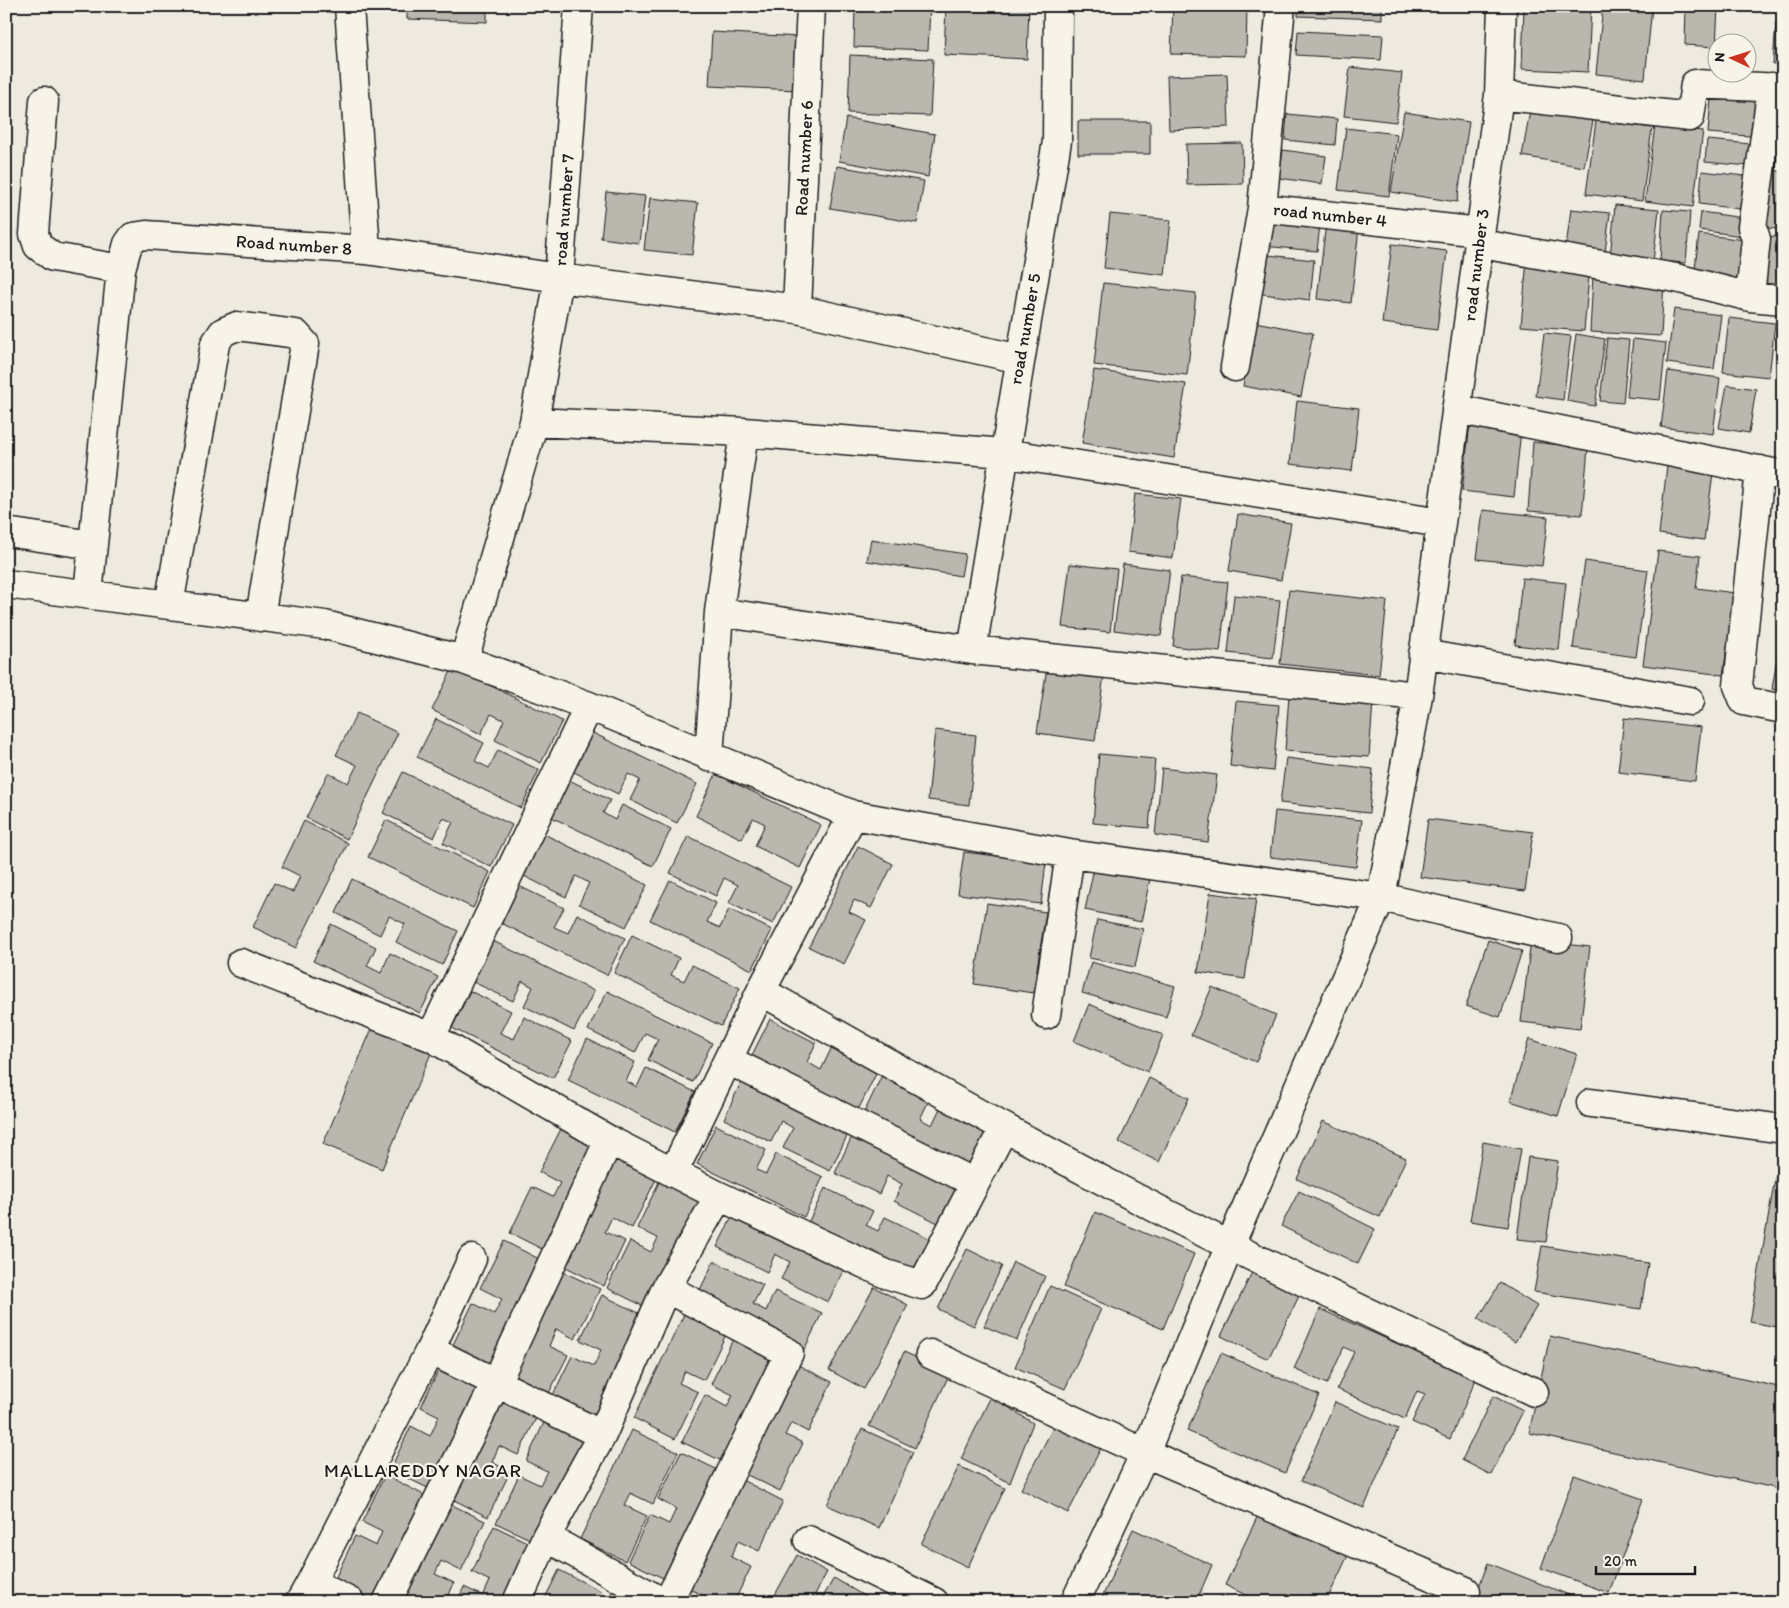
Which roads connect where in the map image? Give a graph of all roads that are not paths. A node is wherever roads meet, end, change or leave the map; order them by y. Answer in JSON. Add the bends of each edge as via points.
{"nodes":[{"id":1,"x":349,"y":6,"type":"edge"},
{"id":2,"x":579,"y":6,"type":"edge"},
{"id":3,"x":811,"y":6,"type":"edge"},
{"id":4,"x":1058,"y":6,"type":"edge"},
{"id":5,"x":1281,"y":6,"type":"edge"},
{"id":6,"x":1502,"y":6,"type":"edge"},
{"id":7,"x":1777,"y":88,"type":"edge"},
{"id":8,"x":1499,"y":95,"type":"junction"},
{"id":9,"x":44,"y":101,"type":"dead end"},
{"id":10,"x":1262,"y":208,"type":"junction"},
{"id":11,"x":1480,"y":238,"type":"junction"},
{"id":12,"x":366,"y":250,"type":"junction"},
{"id":13,"x":121,"y":269,"type":"junction"},
{"id":14,"x":559,"y":278,"type":"junction"},
{"id":15,"x":1750,"y":297,"type":"junction"},
{"id":16,"x":1783,"y":300,"type":"edge"},
{"id":17,"x":797,"y":309,"type":"junction"},
{"id":18,"x":1020,"y":359,"type":"junction"},
{"id":19,"x":1235,"y":367,"type":"dead end"},
{"id":20,"x":1456,"y":409,"type":"junction"},
{"id":21,"x":534,"y":422,"type":"junction"},
{"id":22,"x":744,"y":432,"type":"junction"},
{"id":23,"x":1004,"y":454,"type":"junction"},
{"id":24,"x":1771,"y":472,"type":"edge"},
{"id":25,"x":1442,"y":523,"type":"junction"},
{"id":26,"x":6,"y":532,"type":"edge"},
{"id":27,"x":93,"y":545,"type":"junction"},
{"id":28,"x":6,"y":584,"type":"edge"},
{"id":29,"x":88,"y":594,"type":"junction"},
{"id":30,"x":169,"y":605,"type":"junction"},
{"id":31,"x":719,"y":612,"type":"junction"},
{"id":32,"x":260,"y":617,"type":"junction"},
{"id":33,"x":972,"y":650,"type":"junction"},
{"id":34,"x":1423,"y":654,"type":"junction"},
{"id":35,"x":464,"y":660,"type":"junction"},
{"id":36,"x":1418,"y":696,"type":"junction"},
{"id":37,"x":1690,"y":701,"type":"dead end"},
{"id":38,"x":589,"y":706,"type":"junction"},
{"id":39,"x":1783,"y":709,"type":"edge"},
{"id":40,"x":709,"y":757,"type":"junction"},
{"id":41,"x":853,"y":815,"type":"junction"},
{"id":42,"x":1070,"y":854,"type":"junction"},
{"id":43,"x":1381,"y":897,"type":"junction"},
{"id":44,"x":1558,"y":938,"type":"dead end"},
{"id":45,"x":241,"y":963,"type":"dead end"},
{"id":46,"x":761,"y":992,"type":"junction"},
{"id":47,"x":1046,"y":1015,"type":"dead end"},
{"id":48,"x":431,"y":1037,"type":"junction"},
{"id":49,"x":728,"y":1060,"type":"junction"},
{"id":50,"x":1591,"y":1102,"type":"dead end"},
{"id":51,"x":1004,"y":1128,"type":"junction"},
{"id":52,"x":1783,"y":1128,"type":"edge"},
{"id":53,"x":609,"y":1140,"type":"junction"},
{"id":54,"x":673,"y":1173,"type":"junction"},
{"id":55,"x":975,"y":1183,"type":"junction"},
{"id":56,"x":719,"y":1196,"type":"junction"},
{"id":57,"x":1230,"y":1245,"type":"junction"},
{"id":58,"x":472,"y":1259,"type":"dead end"},
{"id":59,"x":666,"y":1288,"type":"junction"},
{"id":60,"x":430,"y":1350,"type":"junction"},
{"id":61,"x":930,"y":1354,"type":"dead end"},
{"id":62,"x":497,"y":1382,"type":"junction"},
{"id":63,"x":1534,"y":1392,"type":"dead end"},
{"id":64,"x":602,"y":1435,"type":"junction"},
{"id":65,"x":1145,"y":1453,"type":"junction"},
{"id":66,"x":546,"y":1537,"type":"junction"},
{"id":67,"x":808,"y":1540,"type":"dead end"},
{"id":68,"x":305,"y":1592,"type":"edge"},
{"id":69,"x":350,"y":1602,"type":"edge"},
{"id":70,"x":387,"y":1602,"type":"edge"},
{"id":71,"x":517,"y":1602,"type":"edge"},
{"id":72,"x":662,"y":1602,"type":"edge"},
{"id":73,"x":668,"y":1602,"type":"edge"},
{"id":74,"x":934,"y":1602,"type":"edge"},
{"id":75,"x":1075,"y":1602,"type":"edge"},
{"id":76,"x":1461,"y":1602,"type":"edge"}],
"edges":[{"from":1,"to":12,"type":"street","name":"Road number 8"},
{"from":2,"to":14,"type":"street","name":"road number 7"},
{"from":3,"to":17,"type":"street","name":"Road number 6"},
{"from":4,"to":18,"type":"street","name":"road number 5","via":[[1057,141]]},
{"from":5,"to":10,"type":"street","name":"road number 4"},
{"from":6,"to":8,"type":"street","name":"road number 3"},
{"from":7,"to":8,"type":"street","via":[[1695,84],[1690,117]]},
{"from":7,"to":15,"type":"street","via":[[1752,226],[1756,239]]},
{"from":8,"to":11,"type":"street","name":"road number 3"},
{"from":9,"to":13,"type":"street","via":[[34,234],[38,246],[53,257]]},
{"from":10,"to":11,"type":"street","name":"road number 4"},
{"from":10,"to":19,"type":"street"},
{"from":11,"to":15,"type":"street","name":"road number 4","via":[[1676,278]]},
{"from":11,"to":20,"type":"street","name":"road number 3"},
{"from":12,"to":13,"type":"street","name":"Road number 8","via":[[146,235],[133,237]]},
{"from":12,"to":14,"type":"street","name":"road number 7"},
{"from":13,"to":27,"type":"street"},
{"from":14,"to":17,"type":"street"},
{"from":14,"to":21,"type":"street"},
{"from":15,"to":16,"type":"street","name":"road number 4"},
{"from":17,"to":18,"type":"street"},
{"from":18,"to":23,"type":"street","name":"road number 5"},
{"from":20,"to":24,"type":"street"},
{"from":20,"to":25,"type":"street","name":"road number 3"},
{"from":21,"to":22,"type":"street"},
{"from":21,"to":35,"type":"street"},
{"from":22,"to":23,"type":"street"},
{"from":22,"to":31,"type":"street"},
{"from":23,"to":25,"type":"street"},
{"from":23,"to":33,"type":"street","name":"road number 5"},
{"from":24,"to":39,"type":"street","via":[[1738,686],[1744,701]]},
{"from":25,"to":34,"type":"street","name":"road number 3"},
{"from":26,"to":27,"type":"street"},
{"from":27,"to":29,"type":"street"},
{"from":28,"to":29,"type":"street"},
{"from":29,"to":30,"type":"street"},
{"from":30,"to":32,"type":"street"},
{"from":30,"to":32,"type":"street","via":[[215,344],[222,332],[237,326],[296,334],[305,344]]},
{"from":31,"to":33,"type":"street"},
{"from":31,"to":40,"type":"street"},
{"from":32,"to":35,"type":"street","via":[[325,626]]},
{"from":33,"to":36,"type":"street"},
{"from":34,"to":36,"type":"street","name":"road number 3"},
{"from":34,"to":37,"type":"street"},
{"from":35,"to":38,"type":"street"},
{"from":36,"to":43,"type":"street","name":"road number 3"},
{"from":38,"to":40,"type":"street"},
{"from":38,"to":48,"type":"street"},
{"from":40,"to":41,"type":"street"},
{"from":41,"to":42,"type":"street"},
{"from":41,"to":46,"type":"street"},
{"from":42,"to":43,"type":"street"},
{"from":42,"to":47,"type":"street"},
{"from":43,"to":44,"type":"street"},
{"from":43,"to":57,"type":"street","name":"road number 3"},
{"from":45,"to":48,"type":"street"},
{"from":46,"to":49,"type":"street"},
{"from":46,"to":51,"type":"street"},
{"from":48,"to":53,"type":"street"},
{"from":49,"to":54,"type":"street"},
{"from":49,"to":55,"type":"street"},
{"from":50,"to":52,"type":"street"},
{"from":51,"to":55,"type":"street"},
{"from":51,"to":57,"type":"street"},
{"from":53,"to":54,"type":"street"},
{"from":53,"to":62,"type":"street"},
{"from":54,"to":56,"type":"street"},
{"from":55,"to":56,"type":"street","via":[[922,1285],[886,1274]]},
{"from":56,"to":59,"type":"street"},
{"from":57,"to":63,"type":"street"},
{"from":57,"to":65,"type":"street","name":"road number 3"},
{"from":58,"to":60,"type":"street"},
{"from":59,"to":64,"type":"street"},
{"from":59,"to":73,"type":"street","via":[[789,1353]]},
{"from":60,"to":62,"type":"street"},
{"from":60,"to":68,"type":"street"},
{"from":61,"to":65,"type":"street"},
{"from":62,"to":64,"type":"street"},
{"from":62,"to":70,"type":"street"},
{"from":64,"to":66,"type":"street"},
{"from":65,"to":75,"type":"street","name":"road number 3"},
{"from":65,"to":76,"type":"street","via":[[1466,1590]]},
{"from":66,"to":71,"type":"street"},
{"from":66,"to":72,"type":"street"},
{"from":67,"to":74,"type":"street"},
{"from":68,"to":69,"type":"street"}]}
